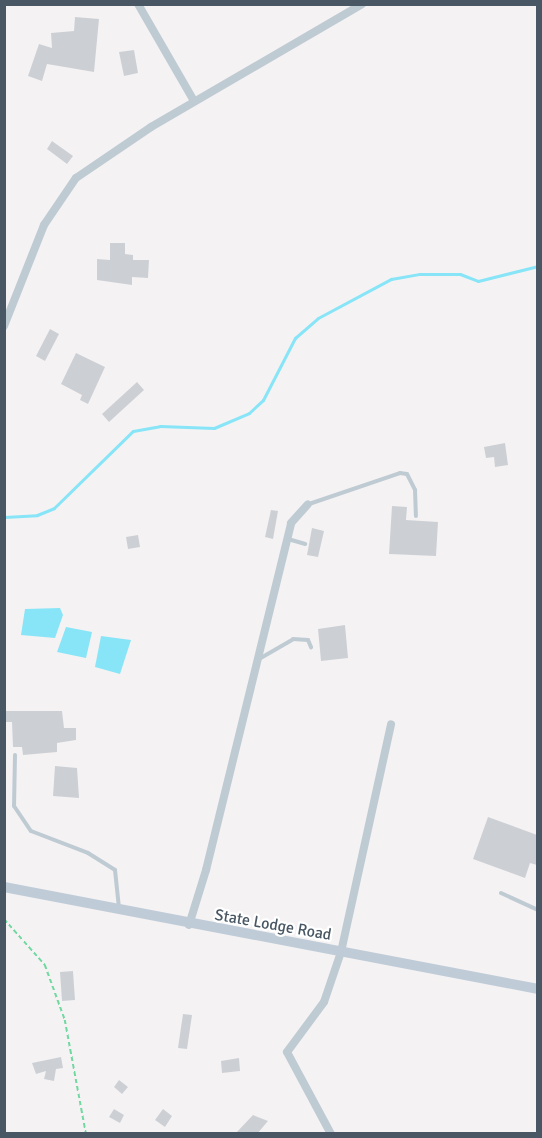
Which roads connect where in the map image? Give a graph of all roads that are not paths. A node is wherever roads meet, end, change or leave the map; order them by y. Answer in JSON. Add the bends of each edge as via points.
{"nodes":[{"id":1,"x":138,"y":4,"type":"edge"},
{"id":2,"x":362,"y":4,"type":"edge"},
{"id":3,"x":194,"y":101,"type":"junction"},
{"id":4,"x":4,"y":326,"type":"edge"},
{"id":5,"x":308,"y":504,"type":"joint"},
{"id":6,"x":416,"y":516,"type":"dead end"},
{"id":7,"x":287,"y":539,"type":"junction"},
{"id":8,"x":305,"y":544,"type":"dead end"},
{"id":9,"x":311,"y":647,"type":"dead end"},
{"id":10,"x":258,"y":659,"type":"junction"},
{"id":11,"x":391,"y":724,"type":"dead end"},
{"id":12,"x":15,"y":755,"type":"dead end"},
{"id":13,"x":4,"y":887,"type":"edge"},
{"id":14,"x":501,"y":893,"type":"dead end"},
{"id":15,"x":537,"y":909,"type":"edge"},
{"id":16,"x":118,"y":912,"type":"junction"},
{"id":17,"x":189,"y":925,"type":"junction"},
{"id":18,"x":340,"y":952,"type":"junction"},
{"id":19,"x":537,"y":989,"type":"edge"},
{"id":20,"x":331,"y":1134,"type":"edge"}],
"edges":[{"from":1,"to":3,"type":"street"},
{"from":2,"to":3,"type":"street"},
{"from":3,"to":4,"type":"street","via":[[76,178],[44,225]]},
{"from":5,"to":6,"type":"lane","via":[[400,473],[407,474],[416,490]]},
{"from":5,"to":7,"type":"street","via":[[295,516]]},
{"from":7,"to":8,"type":"lane"},
{"from":7,"to":10,"type":"street"},
{"from":9,"to":10,"type":"lane","via":[[308,640],[293,639]]},
{"from":10,"to":17,"type":"street"},
{"from":11,"to":18,"type":"street"},
{"from":12,"to":16,"type":"lane","via":[[14,806],[31,831],[88,853],[115,870],[120,888]]},
{"from":13,"to":16,"type":"street","name":"State Lodge Road"},
{"from":14,"to":15,"type":"lane"},
{"from":16,"to":17,"type":"street","name":"State Lodge Road"},
{"from":17,"to":18,"type":"street","name":"State Lodge Road"},
{"from":18,"to":19,"type":"street","name":"State Lodge Road"},
{"from":18,"to":20,"type":"street","via":[[324,1002],[286,1052]]}]}
